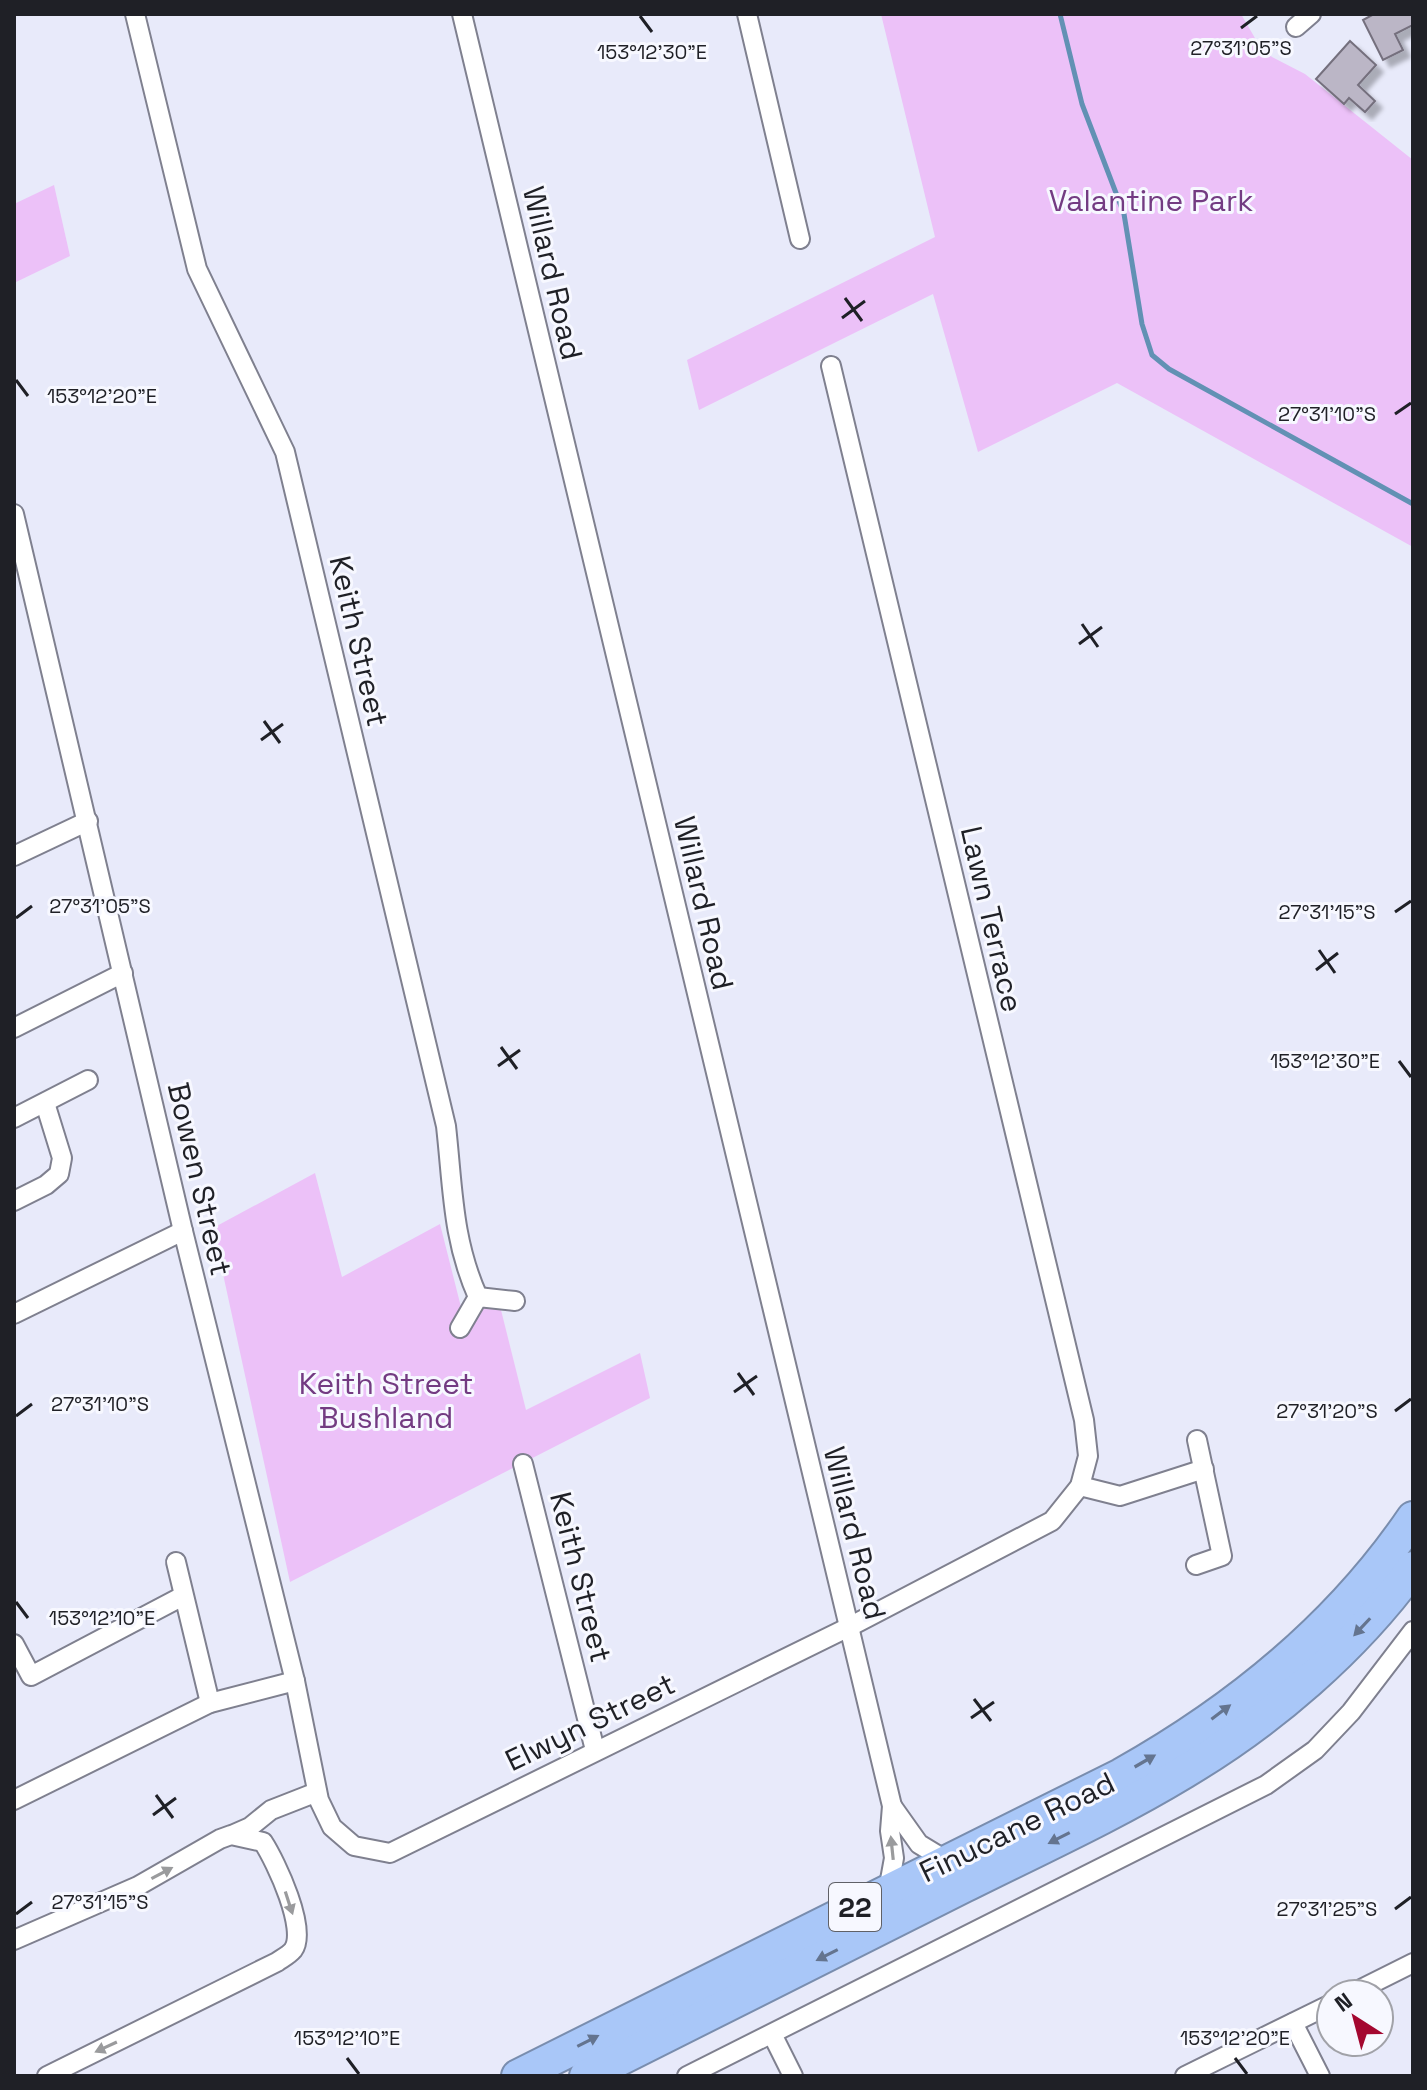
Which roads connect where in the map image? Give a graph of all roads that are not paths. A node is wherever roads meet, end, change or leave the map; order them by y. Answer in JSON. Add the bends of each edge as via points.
{"nodes":[{"id":1,"x":135,"y":14,"type":"edge"},
{"id":2,"x":462,"y":14,"type":"edge"},
{"id":3,"x":747,"y":14,"type":"edge"},
{"id":4,"x":1311,"y":14,"type":"edge"},
{"id":5,"x":1296,"y":27,"type":"dead end"},
{"id":6,"x":800,"y":239,"type":"dead end"},
{"id":7,"x":831,"y":366,"type":"dead end"},
{"id":8,"x":14,"y":514,"type":"edge"},
{"id":9,"x":88,"y":821,"type":"junction"},
{"id":10,"x":14,"y":856,"type":"edge"},
{"id":11,"x":123,"y":973,"type":"junction"},
{"id":12,"x":14,"y":1028,"type":"edge"},
{"id":13,"x":88,"y":1080,"type":"dead end"},
{"id":14,"x":45,"y":1103,"type":"junction"},
{"id":15,"x":14,"y":1118,"type":"edge"},
{"id":16,"x":14,"y":1201,"type":"edge"},
{"id":17,"x":183,"y":1231,"type":"junction"},
{"id":18,"x":478,"y":1297,"type":"junction"},
{"id":19,"x":515,"y":1301,"type":"dead end"},
{"id":20,"x":14,"y":1314,"type":"edge"},
{"id":21,"x":460,"y":1328,"type":"dead end"},
{"id":22,"x":1197,"y":1440,"type":"dead end"},
{"id":23,"x":523,"y":1464,"type":"dead end"},
{"id":24,"x":1204,"y":1469,"type":"junction"},
{"id":25,"x":1080,"y":1486,"type":"junction"},
{"id":26,"x":1413,"y":1518,"type":"edge"},
{"id":27,"x":176,"y":1562,"type":"dead end"},
{"id":28,"x":1196,"y":1565,"type":"dead end"},
{"id":29,"x":1413,"y":1568,"type":"edge"},
{"id":30,"x":183,"y":1596,"type":"junction"},
{"id":31,"x":849,"y":1627,"type":"junction"},
{"id":32,"x":1413,"y":1631,"type":"edge"},
{"id":33,"x":14,"y":1644,"type":"edge"},
{"id":34,"x":295,"y":1681,"type":"junction"},
{"id":35,"x":1267,"y":1696,"type":"junction"},
{"id":36,"x":210,"y":1703,"type":"junction"},
{"id":37,"x":595,"y":1750,"type":"junction"},
{"id":38,"x":318,"y":1796,"type":"junction"},
{"id":39,"x":14,"y":1800,"type":"edge"},
{"id":40,"x":892,"y":1806,"type":"junction"},
{"id":41,"x":231,"y":1835,"type":"junction"},
{"id":42,"x":263,"y":1842,"type":"junction"},
{"id":43,"x":354,"y":1846,"type":"joint"},
{"id":44,"x":947,"y":1861,"type":"junction"},
{"id":45,"x":888,"y":1891,"type":"junction"},
{"id":46,"x":14,"y":1940,"type":"edge"},
{"id":47,"x":1413,"y":1963,"type":"edge"},
{"id":48,"x":1383,"y":1978,"type":"edge"},
{"id":49,"x":1315,"y":2012,"type":"edge"},
{"id":50,"x":1293,"y":2023,"type":"junction"},
{"id":51,"x":772,"y":2034,"type":"junction"},
{"id":52,"x":47,"y":2076,"type":"edge"},
{"id":53,"x":518,"y":2076,"type":"edge"},
{"id":54,"x":586,"y":2076,"type":"edge"},
{"id":55,"x":687,"y":2076,"type":"edge"},
{"id":56,"x":793,"y":2076,"type":"edge"},
{"id":57,"x":1185,"y":2076,"type":"edge"},
{"id":58,"x":1320,"y":2076,"type":"edge"}],
"edges":[{"from":1,"to":18,"type":"street","name":"Keith Street","via":[[197,269],[285,452],[446,1126],[456,1236]]},
{"from":2,"to":31,"type":"street","name":"Willard Road"},
{"from":3,"to":6,"type":"street"},
{"from":4,"to":5,"type":"street"},
{"from":7,"to":25,"type":"street","name":"Lawn Terrace","via":[[1084,1420],[1088,1456]]},
{"from":8,"to":9,"type":"street","name":"Bowen Street"},
{"from":9,"to":10,"type":"street"},
{"from":9,"to":11,"type":"street","name":"Bowen Street"},
{"from":11,"to":12,"type":"street"},
{"from":11,"to":17,"type":"street","name":"Bowen Street"},
{"from":13,"to":14,"type":"street"},
{"from":14,"to":15,"type":"street"},
{"from":14,"to":16,"type":"street","via":[[62,1158],[59,1174]]},
{"from":17,"to":20,"type":"street"},
{"from":17,"to":34,"type":"street","name":"Bowen Street"},
{"from":18,"to":19,"type":"street"},
{"from":18,"to":21,"type":"street"},
{"from":22,"to":24,"type":"street"},
{"from":23,"to":37,"type":"street","name":"Keith Street"},
{"from":24,"to":25,"type":"street","via":[[1120,1496]]},
{"from":24,"to":28,"type":"street","via":[[1222,1556]]},
{"from":25,"to":31,"type":"street","name":"Elwyn Street","via":[[1052,1521]]},
{"from":26,"to":35,"type":"highway","name":"Finucane Road","number":"22"},
{"from":27,"to":30,"type":"street"},
{"from":29,"to":35,"type":"highway","name":"Finucane Road","number":"22","one_way":true,"via":[[1345,1646]]},
{"from":30,"to":33,"type":"street","via":[[31,1676]]},
{"from":30,"to":36,"type":"street"},
{"from":31,"to":37,"type":"street","name":"Elwyn Street"},
{"from":31,"to":40,"type":"street","name":"Willard Road"},
{"from":32,"to":51,"type":"street","via":[[1315,1750],[1266,1785]]},
{"from":34,"to":36,"type":"street"},
{"from":34,"to":38,"type":"street","name":"Bowen Street"},
{"from":44,"to":35,"type":"highway","name":"Finucane Road","number":"22","one_way":true},
{"from":35,"to":54,"type":"highway","name":"Finucane Road","number":"22","one_way":true,"via":[[1212,1755],[1152,1791]]},
{"from":36,"to":39,"type":"street"},
{"from":37,"to":43,"type":"street","name":"Elwyn Street","via":[[390,1853]]},
{"from":38,"to":41,"type":"street","via":[[271,1810]]},
{"from":38,"to":42,"type":"street","via":[[273,1819]]},
{"from":38,"to":43,"type":"street","name":"Bowen Street","via":[[332,1827]]},
{"from":40,"to":44,"type":"street","name":"Willard Road","via":[[919,1844]]},
{"from":45,"to":40,"type":"street","name":"Willard Road","one_way":true,"via":[[894,1858]]},
{"from":41,"to":42,"type":"street"},
{"from":46,"to":41,"type":"street","one_way":true,"via":[[138,1886]]},
{"from":42,"to":52,"type":"street","one_way":true,"via":[[276,1863],[299,1931],[293,1950]]},
{"from":44,"to":45,"type":"highway","name":"Finucane Road","number":"22"},
{"from":53,"to":45,"type":"highway","name":"Finucane Road","number":"22","one_way":true},
{"from":47,"to":48,"type":"street"},
{"from":49,"to":50,"type":"street"},
{"from":50,"to":57,"type":"street"},
{"from":50,"to":58,"type":"street"},
{"from":51,"to":55,"type":"street"},
{"from":51,"to":56,"type":"street"}]}
